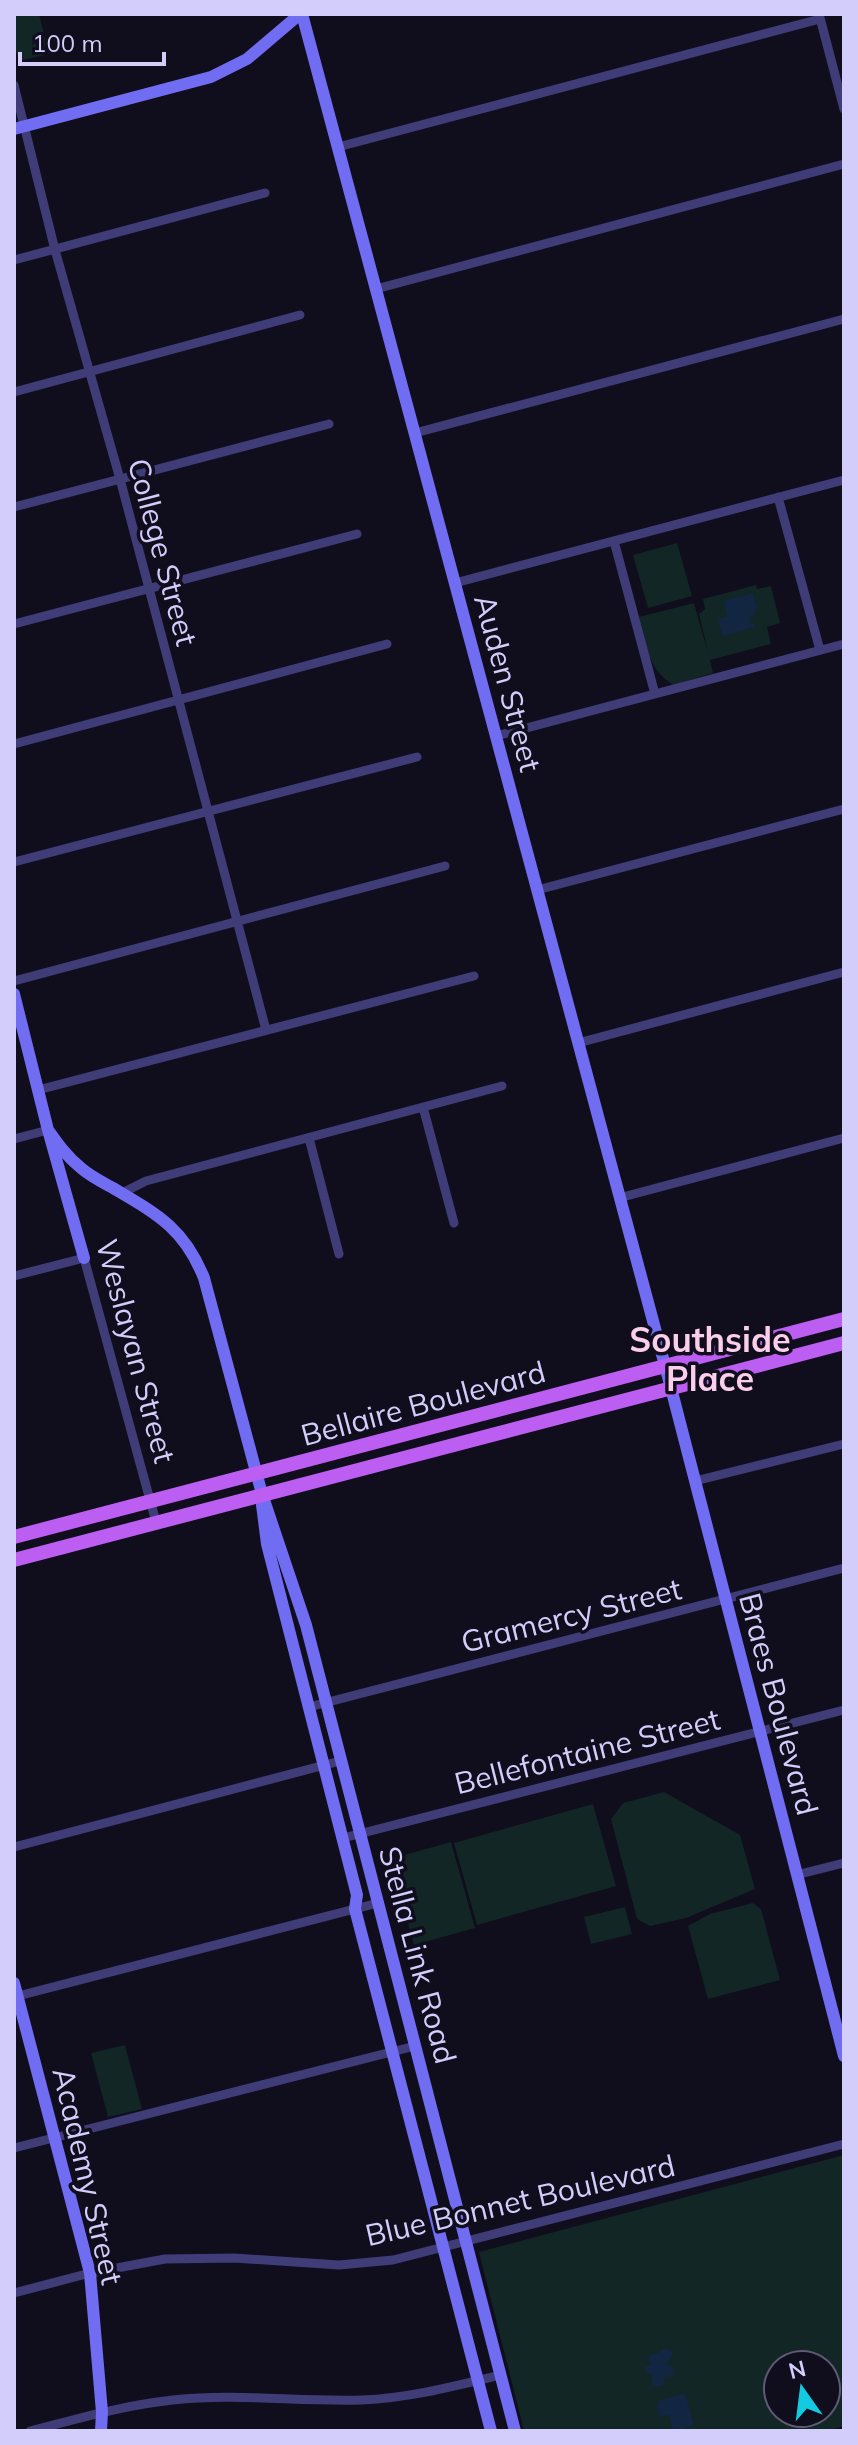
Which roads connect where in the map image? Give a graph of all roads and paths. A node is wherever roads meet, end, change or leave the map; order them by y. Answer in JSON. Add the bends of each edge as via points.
{"nodes":[{"id":1,"x":301,"y":14,"type":"edge"},
{"id":2,"x":820,"y":17,"type":"edge"},
{"id":3,"x":14,"y":85,"type":"edge"},
{"id":4,"x":844,"y":109,"type":"edge"},
{"id":5,"x":19,"y":127,"type":"edge"},
{"id":6,"x":338,"y":147,"type":"junction"},
{"id":7,"x":844,"y":164,"type":"edge"},
{"id":8,"x":265,"y":193,"type":"dead end"},
{"id":9,"x":55,"y":250,"type":"junction"},
{"id":10,"x":14,"y":260,"type":"edge"},
{"id":11,"x":376,"y":289,"type":"junction"},
{"id":12,"x":300,"y":315,"type":"dead end"},
{"id":13,"x":844,"y":319,"type":"edge"},
{"id":14,"x":90,"y":371,"type":"junction"},
{"id":15,"x":14,"y":392,"type":"edge"},
{"id":16,"x":329,"y":424,"type":"dead end"},
{"id":17,"x":415,"y":433,"type":"junction"},
{"id":18,"x":120,"y":479,"type":"junction"},
{"id":19,"x":844,"y":480,"type":"edge"},
{"id":20,"x":778,"y":497,"type":"junction"},
{"id":21,"x":14,"y":507,"type":"edge"},
{"id":22,"x":357,"y":534,"type":"dead end"},
{"id":23,"x":614,"y":541,"type":"junction"},
{"id":24,"x":455,"y":583,"type":"junction"},
{"id":25,"x":147,"y":589,"type":"junction"},
{"id":26,"x":14,"y":624,"type":"edge"},
{"id":27,"x":387,"y":644,"type":"dead end"},
{"id":28,"x":844,"y":644,"type":"edge"},
{"id":29,"x":820,"y":650,"type":"junction"},
{"id":30,"x":655,"y":694,"type":"junction"},
{"id":31,"x":177,"y":700,"type":"junction"},
{"id":32,"x":496,"y":736,"type":"junction"},
{"id":33,"x":14,"y":744,"type":"edge"},
{"id":34,"x":417,"y":757,"type":"dead end"},
{"id":35,"x":844,"y":809,"type":"edge"},
{"id":36,"x":208,"y":812,"type":"junction"},
{"id":37,"x":14,"y":862,"type":"edge"},
{"id":38,"x":445,"y":866,"type":"dead end"},
{"id":39,"x":537,"y":890,"type":"junction"},
{"id":40,"x":237,"y":921,"type":"junction"},
{"id":41,"x":844,"y":972,"type":"edge"},
{"id":42,"x":474,"y":976,"type":"dead end"},
{"id":43,"x":14,"y":981,"type":"edge"},
{"id":44,"x":14,"y":994,"type":"edge"},
{"id":45,"x":266,"y":1030,"type":"junction"},
{"id":46,"x":578,"y":1043,"type":"junction"},
{"id":47,"x":502,"y":1086,"type":"dead end"},
{"id":48,"x":38,"y":1090,"type":"junction"},
{"id":49,"x":423,"y":1107,"type":"junction"},
{"id":50,"x":48,"y":1130,"type":"junction"},
{"id":51,"x":309,"y":1138,"type":"junction"},
{"id":52,"x":844,"y":1138,"type":"edge"},
{"id":53,"x":14,"y":1139,"type":"edge"},
{"id":54,"x":82,"y":1170,"type":"junction"},
{"id":55,"x":66,"y":1193,"type":"junction"},
{"id":56,"x":122,"y":1193,"type":"junction"},
{"id":57,"x":619,"y":1198,"type":"junction"},
{"id":58,"x":454,"y":1223,"type":"dead end"},
{"id":59,"x":339,"y":1254,"type":"dead end"},
{"id":60,"x":84,"y":1258,"type":"junction"},
{"id":61,"x":14,"y":1276,"type":"edge"},
{"id":62,"x":844,"y":1319,"type":"edge"},
{"id":63,"x":844,"y":1343,"type":"edge"},
{"id":64,"x":664,"y":1366,"type":"junction"},
{"id":65,"x":671,"y":1388,"type":"junction"},
{"id":66,"x":507,"y":1408,"type":"junction"},
{"id":67,"x":514,"y":1429,"type":"junction"},
{"id":68,"x":844,"y":1444,"type":"edge"},
{"id":69,"x":361,"y":1446,"type":"junction"},
{"id":70,"x":366,"y":1467,"type":"junction"},
{"id":71,"x":256,"y":1474,"type":"junction"},
{"id":72,"x":695,"y":1481,"type":"junction"},
{"id":73,"x":262,"y":1494,"type":"junction"},
{"id":74,"x":150,"y":1502,"type":"junction"},
{"id":75,"x":156,"y":1522,"type":"junction"},
{"id":76,"x":14,"y":1537,"type":"edge"},
{"id":77,"x":14,"y":1560,"type":"edge"},
{"id":78,"x":844,"y":1568,"type":"edge"},
{"id":79,"x":725,"y":1600,"type":"junction"},
{"id":80,"x":306,"y":1625,"type":"junction"},
{"id":81,"x":289,"y":1630,"type":"junction"},
{"id":82,"x":325,"y":1703,"type":"junction"},
{"id":83,"x":309,"y":1707,"type":"junction"},
{"id":84,"x":844,"y":1710,"type":"edge"},
{"id":85,"x":759,"y":1732,"type":"junction"},
{"id":86,"x":340,"y":1761,"type":"junction"},
{"id":87,"x":324,"y":1765,"type":"junction"},
{"id":88,"x":359,"y":1834,"type":"junction"},
{"id":89,"x":343,"y":1838,"type":"junction"},
{"id":90,"x":14,"y":1847,"type":"edge"},
{"id":91,"x":844,"y":1863,"type":"edge"},
{"id":92,"x":796,"y":1875,"type":"junction"},
{"id":93,"x":378,"y":1903,"type":"junction"},
{"id":94,"x":355,"y":1909,"type":"junction"},
{"id":95,"x":15,"y":1992,"type":"edge"},
{"id":96,"x":415,"y":2046,"type":"junction"},
{"id":97,"x":393,"y":2051,"type":"junction"},
{"id":98,"x":844,"y":2056,"type":"edge"},
{"id":99,"x":431,"y":2109,"type":"junction"},
{"id":100,"x":410,"y":2114,"type":"junction"},
{"id":101,"x":438,"y":2133,"type":"junction"},
{"id":102,"x":54,"y":2138,"type":"junction"},
{"id":103,"x":416,"y":2138,"type":"junction"},
{"id":104,"x":844,"y":2144,"type":"edge"},
{"id":105,"x":14,"y":2148,"type":"edge"},
{"id":106,"x":448,"y":2173,"type":"junction"},
{"id":107,"x":426,"y":2178,"type":"junction"},
{"id":108,"x":468,"y":2242,"type":"junction"},
{"id":109,"x":445,"y":2248,"type":"junction"},
{"id":110,"x":90,"y":2273,"type":"junction"},
{"id":111,"x":14,"y":2293,"type":"edge"},
{"id":112,"x":500,"y":2375,"type":"junction"},
{"id":113,"x":478,"y":2380,"type":"junction"},
{"id":114,"x":102,"y":2412,"type":"junction"},
{"id":115,"x":30,"y":2431,"type":"edge"},
{"id":116,"x":101,"y":2431,"type":"edge"},
{"id":117,"x":491,"y":2431,"type":"edge"},
{"id":118,"x":515,"y":2431,"type":"edge"}],
"edges":[{"from":1,"to":5,"type":"street","via":[[247,59],[211,77]]},
{"from":1,"to":6,"type":"street","name":"Auden Street"},
{"from":2,"to":4,"type":"street"},
{"from":2,"to":6,"type":"street"},
{"from":3,"to":5,"type":"street","name":"College Street"},
{"from":5,"to":9,"type":"street","name":"College Street"},
{"from":6,"to":11,"type":"street","name":"Auden Street"},
{"from":7,"to":11,"type":"street"},
{"from":8,"to":9,"type":"street"},
{"from":9,"to":10,"type":"street"},
{"from":9,"to":14,"type":"street","name":"College Street"},
{"from":11,"to":17,"type":"street","name":"Auden Street"},
{"from":12,"to":14,"type":"street"},
{"from":13,"to":17,"type":"street"},
{"from":14,"to":15,"type":"street"},
{"from":14,"to":18,"type":"street","name":"College Street"},
{"from":16,"to":18,"type":"street"},
{"from":17,"to":24,"type":"street","name":"Auden Street"},
{"from":18,"to":21,"type":"street"},
{"from":18,"to":25,"type":"street","name":"College Street"},
{"from":19,"to":20,"type":"street"},
{"from":20,"to":23,"type":"street"},
{"from":20,"to":29,"type":"street"},
{"from":22,"to":25,"type":"street"},
{"from":23,"to":24,"type":"street"},
{"from":23,"to":30,"type":"street"},
{"from":24,"to":32,"type":"street","name":"Auden Street"},
{"from":25,"to":26,"type":"street"},
{"from":25,"to":31,"type":"street","name":"College Street"},
{"from":27,"to":31,"type":"street"},
{"from":28,"to":29,"type":"street"},
{"from":29,"to":30,"type":"street"},
{"from":30,"to":32,"type":"street"},
{"from":31,"to":33,"type":"street"},
{"from":31,"to":36,"type":"street","name":"College Street"},
{"from":32,"to":39,"type":"street","name":"Auden Street"},
{"from":34,"to":36,"type":"street"},
{"from":35,"to":39,"type":"street"},
{"from":36,"to":37,"type":"street"},
{"from":36,"to":40,"type":"street","name":"College Street"},
{"from":38,"to":40,"type":"street"},
{"from":39,"to":46,"type":"street","name":"Auden Street"},
{"from":40,"to":43,"type":"street"},
{"from":40,"to":45,"type":"street","name":"College Street"},
{"from":41,"to":46,"type":"street"},
{"from":42,"to":45,"type":"street"},
{"from":44,"to":48,"type":"street","name":"Weslayan Street"},
{"from":45,"to":48,"type":"street"},
{"from":46,"to":57,"type":"street","name":"Auden Street"},
{"from":47,"to":49,"type":"street"},
{"from":48,"to":50,"type":"street","name":"Weslayan Street"},
{"from":49,"to":51,"type":"street"},
{"from":49,"to":58,"type":"street"},
{"from":50,"to":53,"type":"street"},
{"from":50,"to":54,"type":"street","name":"Stella Link Road"},
{"from":50,"to":55,"type":"street","name":"Weslayan Street"},
{"from":51,"to":56,"type":"street","via":[[146,1181]]},
{"from":51,"to":59,"type":"street"},
{"from":52,"to":57,"type":"street"},
{"from":54,"to":55,"type":"street"},
{"from":54,"to":56,"type":"street","name":"Stella Link Road"},
{"from":55,"to":60,"type":"street","name":"Weslayan Street"},
{"from":56,"to":71,"type":"street","name":"Stella Link Road","via":[[172,1226],[198,1261]]},
{"from":57,"to":64,"type":"street","name":"Auden Street"},
{"from":60,"to":61,"type":"street"},
{"from":60,"to":74,"type":"street","name":"Weslayan Street"},
{"from":62,"to":64,"type":"main road","name":"Bellaire Boulevard"},
{"from":63,"to":65,"type":"main road","name":"Bellaire Boulevard"},
{"from":64,"to":65,"type":"street","name":"Braes Boulevard"},
{"from":64,"to":66,"type":"main road","name":"Bellaire Boulevard"},
{"from":65,"to":67,"type":"main road","name":"Bellaire Boulevard"},
{"from":65,"to":72,"type":"street","name":"Braes Boulevard"},
{"from":66,"to":67,"type":"main road"},
{"from":66,"to":69,"type":"main road","name":"Bellaire Boulevard"},
{"from":67,"to":70,"type":"main road","name":"Bellaire Boulevard"},
{"from":68,"to":72,"type":"street"},
{"from":69,"to":70,"type":"main road"},
{"from":69,"to":71,"type":"main road","name":"Bellaire Boulevard"},
{"from":70,"to":73,"type":"main road","name":"Bellaire Boulevard"},
{"from":71,"to":73,"type":"street","name":"Stella Link Road"},
{"from":71,"to":74,"type":"main road","name":"Bellaire Boulevard"},
{"from":72,"to":79,"type":"street","name":"Braes Boulevard"},
{"from":73,"to":75,"type":"main road","name":"Bellaire Boulevard"},
{"from":73,"to":80,"type":"street","name":"Stella Link Road"},
{"from":73,"to":81,"type":"street","name":"Stella Link Road","via":[[262,1517]]},
{"from":74,"to":75,"type":"street","name":"Weslayan Street"},
{"from":74,"to":76,"type":"main road","name":"Bellaire Boulevard"},
{"from":75,"to":77,"type":"main road","name":"Bellaire Boulevard"},
{"from":78,"to":79,"type":"street","name":"Gramercy Street"},
{"from":79,"to":82,"type":"street","name":"Gramercy Street"},
{"from":79,"to":85,"type":"street","name":"Braes Boulevard"},
{"from":80,"to":81,"type":"street"},
{"from":80,"to":82,"type":"street","name":"Stella Link Road"},
{"from":81,"to":83,"type":"street","name":"Stella Link Road"},
{"from":82,"to":83,"type":"street","name":"Gramercy Street"},
{"from":82,"to":86,"type":"street","name":"Stella Link Road"},
{"from":83,"to":87,"type":"street","name":"Stella Link Road"},
{"from":84,"to":85,"type":"street","name":"Bellefontaine Street"},
{"from":85,"to":88,"type":"street","name":"Bellefontaine Street"},
{"from":85,"to":92,"type":"street","name":"Braes Boulevard"},
{"from":86,"to":87,"type":"street"},
{"from":86,"to":88,"type":"street","name":"Stella Link Road"},
{"from":87,"to":89,"type":"street","name":"Stella Link Road"},
{"from":87,"to":90,"type":"street"},
{"from":88,"to":89,"type":"street","name":"Bellefontaine Street"},
{"from":88,"to":93,"type":"street","name":"Stella Link Road"},
{"from":89,"to":94,"type":"street","name":"Stella Link Road","via":[[357,1895]]},
{"from":91,"to":92,"type":"street"},
{"from":92,"to":98,"type":"street","name":"Braes Boulevard","via":[[836,2006]]},
{"from":93,"to":94,"type":"street"},
{"from":93,"to":96,"type":"street","name":"Stella Link Road"},
{"from":94,"to":95,"type":"street"},
{"from":94,"to":97,"type":"street","name":"Stella Link Road"},
{"from":95,"to":102,"type":"street","name":"Academy Street"},
{"from":96,"to":97,"type":"street"},
{"from":96,"to":99,"type":"street","name":"Stella Link Road"},
{"from":97,"to":100,"type":"street","name":"Stella Link Road"},
{"from":97,"to":102,"type":"street"},
{"from":99,"to":100,"type":"street"},
{"from":99,"to":101,"type":"street","name":"Stella Link Road"},
{"from":100,"to":103,"type":"street","name":"Stella Link Road"},
{"from":101,"to":103,"type":"street"},
{"from":101,"to":106,"type":"street","name":"Stella Link Road"},
{"from":102,"to":105,"type":"street"},
{"from":102,"to":110,"type":"street","name":"Academy Street"},
{"from":103,"to":107,"type":"street","name":"Stella Link Road"},
{"from":104,"to":108,"type":"street","name":"Blue Bonnet Boulevard"},
{"from":106,"to":107,"type":"street"},
{"from":106,"to":108,"type":"street","name":"Stella Link Road"},
{"from":107,"to":109,"type":"street","name":"Stella Link Road"},
{"from":108,"to":109,"type":"street","name":"Blue Bonnet Boulevard"},
{"from":108,"to":112,"type":"street","name":"Stella Link Road"},
{"from":109,"to":110,"type":"street","name":"Blue Bonnet Boulevard","via":[[339,2265],[165,2259]]},
{"from":109,"to":113,"type":"street","name":"Stella Link Road"},
{"from":110,"to":111,"type":"street","name":"Blue Bonnet Boulevard"},
{"from":110,"to":114,"type":"street","name":"Academy Street"},
{"from":112,"to":113,"type":"street"},
{"from":112,"to":118,"type":"street","name":"Stella Link Road"},
{"from":113,"to":114,"type":"street","via":[[362,2400],[173,2400]]},
{"from":113,"to":117,"type":"street","name":"Stella Link Road"},
{"from":114,"to":115,"type":"street"},
{"from":114,"to":116,"type":"street","name":"Academy Street"}]}
